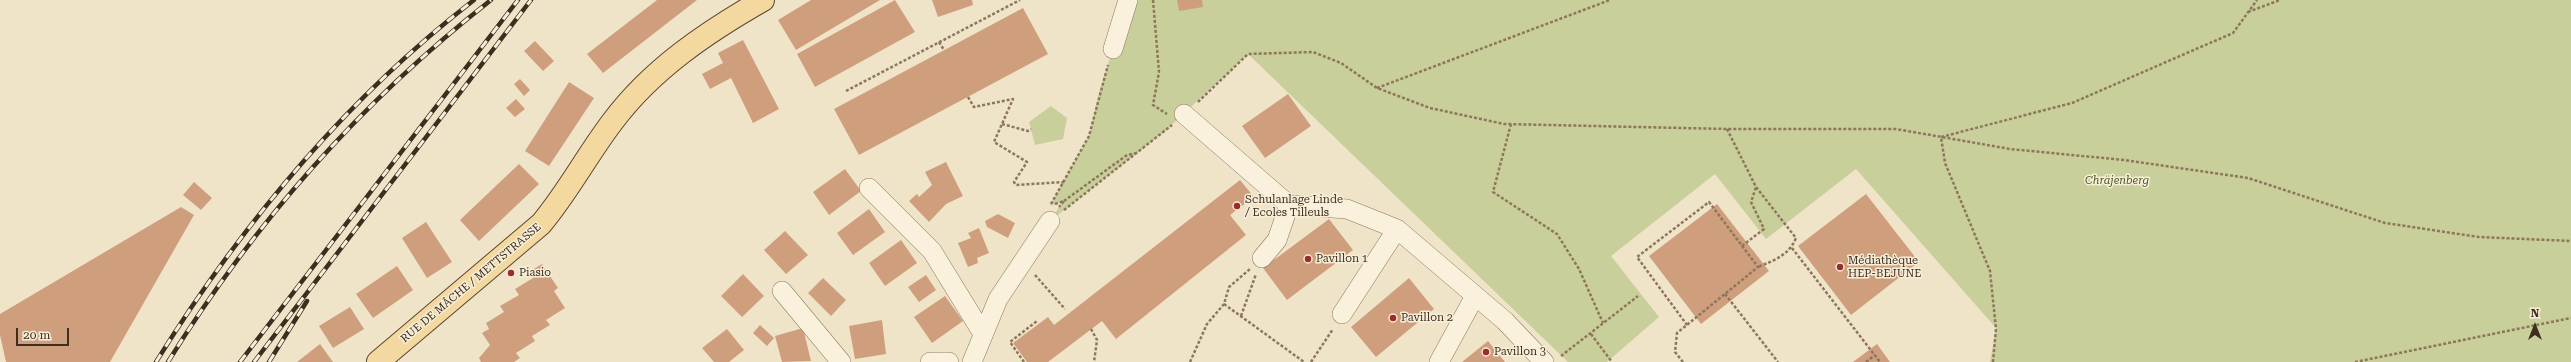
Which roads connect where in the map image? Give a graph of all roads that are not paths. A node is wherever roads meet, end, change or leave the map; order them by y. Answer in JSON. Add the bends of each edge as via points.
{"nodes":[{"id":1,"x":763,"y":0,"type":"edge"},
{"id":2,"x":1128,"y":0,"type":"edge"},
{"id":3,"x":1113,"y":49,"type":"road end"},
{"id":4,"x":1180,"y":118,"type":"road end"},
{"id":5,"x":869,"y":188,"type":"dead end"},
{"id":6,"x":1290,"y":205,"type":"junction"},
{"id":7,"x":1050,"y":213,"type":"road end"},
{"id":8,"x":1397,"y":229,"type":"junction"},
{"id":9,"x":1262,"y":258,"type":"road end"},
{"id":10,"x":782,"y":291,"type":"dead end"},
{"id":11,"x":1475,"y":296,"type":"junction"},
{"id":12,"x":1342,"y":314,"type":"dead end"},
{"id":13,"x":983,"y":334,"type":"junction"},
{"id":14,"x":1551,"y":360,"type":"edge"},
{"id":15,"x":378,"y":362,"type":"edge"},
{"id":16,"x":841,"y":362,"type":"edge"},
{"id":17,"x":930,"y":362,"type":"edge"},
{"id":18,"x":948,"y":362,"type":"edge"},
{"id":19,"x":972,"y":362,"type":"edge"},
{"id":20,"x":1439,"y":362,"type":"edge"}],
"edges":[{"from":1,"to":15,"type":"main road","name":"RUE DE MÂCHE / METTSTRASSE","via":[[694,43],[650,80],[614,120],[541,224]]},
{"from":2,"to":3,"type":"street"},
{"from":4,"to":6,"type":"street"},
{"from":5,"to":13,"type":"street","via":[[932,251]]},
{"from":6,"to":8,"type":"street","via":[[1347,209]]},
{"from":6,"to":9,"type":"street","via":[[1277,240]]},
{"from":7,"to":13,"type":"street","via":[[998,299]]},
{"from":8,"to":11,"type":"street"},
{"from":8,"to":12,"type":"street"},
{"from":10,"to":16,"type":"street"},
{"from":11,"to":14,"type":"street"},
{"from":11,"to":20,"type":"street"},
{"from":13,"to":19,"type":"street"},
{"from":17,"to":18,"type":"street"}]}
